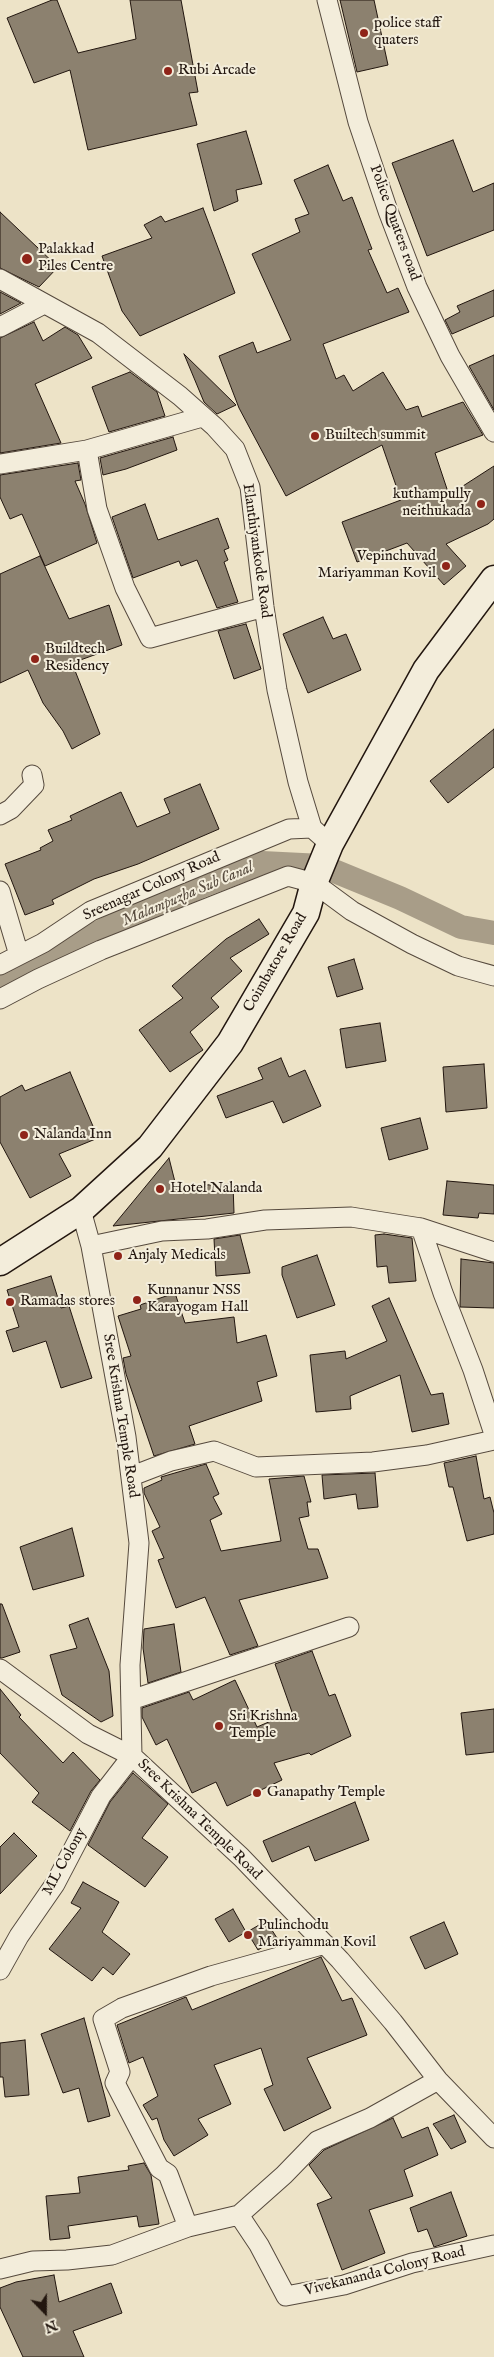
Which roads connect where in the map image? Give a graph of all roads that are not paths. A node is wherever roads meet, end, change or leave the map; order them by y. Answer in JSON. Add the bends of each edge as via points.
{"nodes":[{"id":1,"x":327,"y":0,"type":"edge"},
{"id":2,"x":0,"y":279,"type":"edge"},
{"id":3,"x":44,"y":304,"type":"junction"},
{"id":4,"x":0,"y":327,"type":"edge"},
{"id":5,"x":202,"y":417,"type":"junction"},
{"id":6,"x":494,"y":432,"type":"edge"},
{"id":7,"x":87,"y":450,"type":"junction"},
{"id":8,"x":0,"y":464,"type":"edge"},
{"id":9,"x":494,"y":579,"type":"edge"},
{"id":10,"x":264,"y":606,"type":"junction"},
{"id":11,"x":32,"y":775,"type":"dead end"},
{"id":12,"x":0,"y":815,"type":"edge"},
{"id":13,"x":321,"y":836,"type":"junction"},
{"id":14,"x":314,"y":883,"type":"junction"},
{"id":15,"x":0,"y":891,"type":"edge"},
{"id":16,"x":20,"y":955,"type":"junction"},
{"id":17,"x":0,"y":965,"type":"edge"},
{"id":18,"x":494,"y":976,"type":"edge"},
{"id":19,"x":0,"y":999,"type":"edge"},
{"id":20,"x":80,"y":1210,"type":"junction"},
{"id":21,"x":421,"y":1228,"type":"junction"},
{"id":22,"x":91,"y":1246,"type":"junction"},
{"id":23,"x":494,"y":1252,"type":"edge"},
{"id":24,"x":0,"y":1262,"type":"edge"},
{"id":25,"x":494,"y":1434,"type":"edge"},
{"id":26,"x":494,"y":1440,"type":"edge"},
{"id":27,"x":132,"y":1476,"type":"junction"},
{"id":28,"x":349,"y":1627,"type":"dead end"},
{"id":29,"x":0,"y":1669,"type":"edge"},
{"id":30,"x":131,"y":1700,"type":"junction"},
{"id":31,"x":132,"y":1756,"type":"junction"},
{"id":32,"x":324,"y":1944,"type":"junction"},
{"id":33,"x":0,"y":1970,"type":"edge"},
{"id":34,"x":438,"y":2080,"type":"junction"},
{"id":35,"x":494,"y":2138,"type":"edge"},
{"id":36,"x":239,"y":2214,"type":"junction"},
{"id":37,"x":188,"y":2227,"type":"junction"},
{"id":38,"x":494,"y":2245,"type":"edge"},
{"id":39,"x":0,"y":2269,"type":"edge"}],
"edges":[{"from":1,"to":6,"type":"street","name":"Police Quaters road","via":[[358,122],[388,211],[450,356]]},
{"from":2,"to":3,"type":"street","name":"Elanthiyankode Road"},
{"from":3,"to":4,"type":"street"},
{"from":3,"to":5,"type":"street","name":"Elanthiyankode Road","via":[[98,333],[180,396]]},
{"from":5,"to":7,"type":"street"},
{"from":5,"to":10,"type":"street","name":"Elanthiyankode Road","via":[[235,449],[250,487]]},
{"from":7,"to":8,"type":"street"},
{"from":7,"to":10,"type":"street","via":[[97,509],[125,588],[150,638]]},
{"from":9,"to":13,"type":"main road","name":"Coimbatore Road","via":[[426,670]]},
{"from":10,"to":13,"type":"street","name":"Elanthiyankode Road","via":[[277,690],[298,782]]},
{"from":11,"to":12,"type":"street","via":[[34,785],[11,809]]},
{"from":13,"to":14,"type":"main road","name":"Coimbatore Road"},
{"from":13,"to":16,"type":"street","name":"Sreenagar Colony Road","via":[[289,829],[91,911],[43,944]]},
{"from":14,"to":18,"type":"street","via":[[352,911],[412,944],[458,966]]},
{"from":14,"to":19,"type":"street","via":[[288,876],[245,891],[100,950]]},
{"from":14,"to":20,"type":"main road","name":"Coimbatore Road","via":[[306,913],[230,1043],[150,1147]]},
{"from":15,"to":16,"type":"street"},
{"from":16,"to":17,"type":"street","name":"Sreenagar Colony Road"},
{"from":20,"to":22,"type":"street","name":"Sree Krishna Temple Road"},
{"from":20,"to":24,"type":"main road","name":"Coimbatore Road"},
{"from":21,"to":22,"type":"street","via":[[351,1217],[265,1220],[207,1229],[162,1231]]},
{"from":21,"to":23,"type":"street"},
{"from":21,"to":25,"type":"street"},
{"from":22,"to":27,"type":"street","name":"Sree Krishna Temple Road"},
{"from":26,"to":27,"type":"street","via":[[427,1455],[373,1462],[256,1467],[214,1451]]},
{"from":27,"to":30,"type":"street","name":"Sree Krishna Temple Road","via":[[138,1543],[130,1666]]},
{"from":28,"to":30,"type":"street"},
{"from":29,"to":31,"type":"street","via":[[88,1734]]},
{"from":30,"to":31,"type":"street","name":"Sree Krishna Temple Road"},
{"from":31,"to":32,"type":"street","name":"Sree Krishna Temple Road","via":[[241,1857]]},
{"from":31,"to":33,"type":"street","name":"ML Colony","via":[[101,1796],[55,1884]]},
{"from":32,"to":34,"type":"street","name":"Sree Krishna Temple Road","via":[[393,2022]]},
{"from":32,"to":37,"type":"street","via":[[211,1976],[103,2018],[120,2072],[115,2083],[159,2168],[168,2174]]},
{"from":34,"to":35,"type":"street","name":"Sree Krishna Temple Road"},
{"from":34,"to":36,"type":"street","via":[[370,2118],[317,2141]]},
{"from":36,"to":37,"type":"street"},
{"from":36,"to":38,"type":"street","name":"Vivekananda Colony Road","via":[[286,2296],[344,2285],[412,2263]]},
{"from":37,"to":39,"type":"street","via":[[112,2255],[33,2261]]}]}
